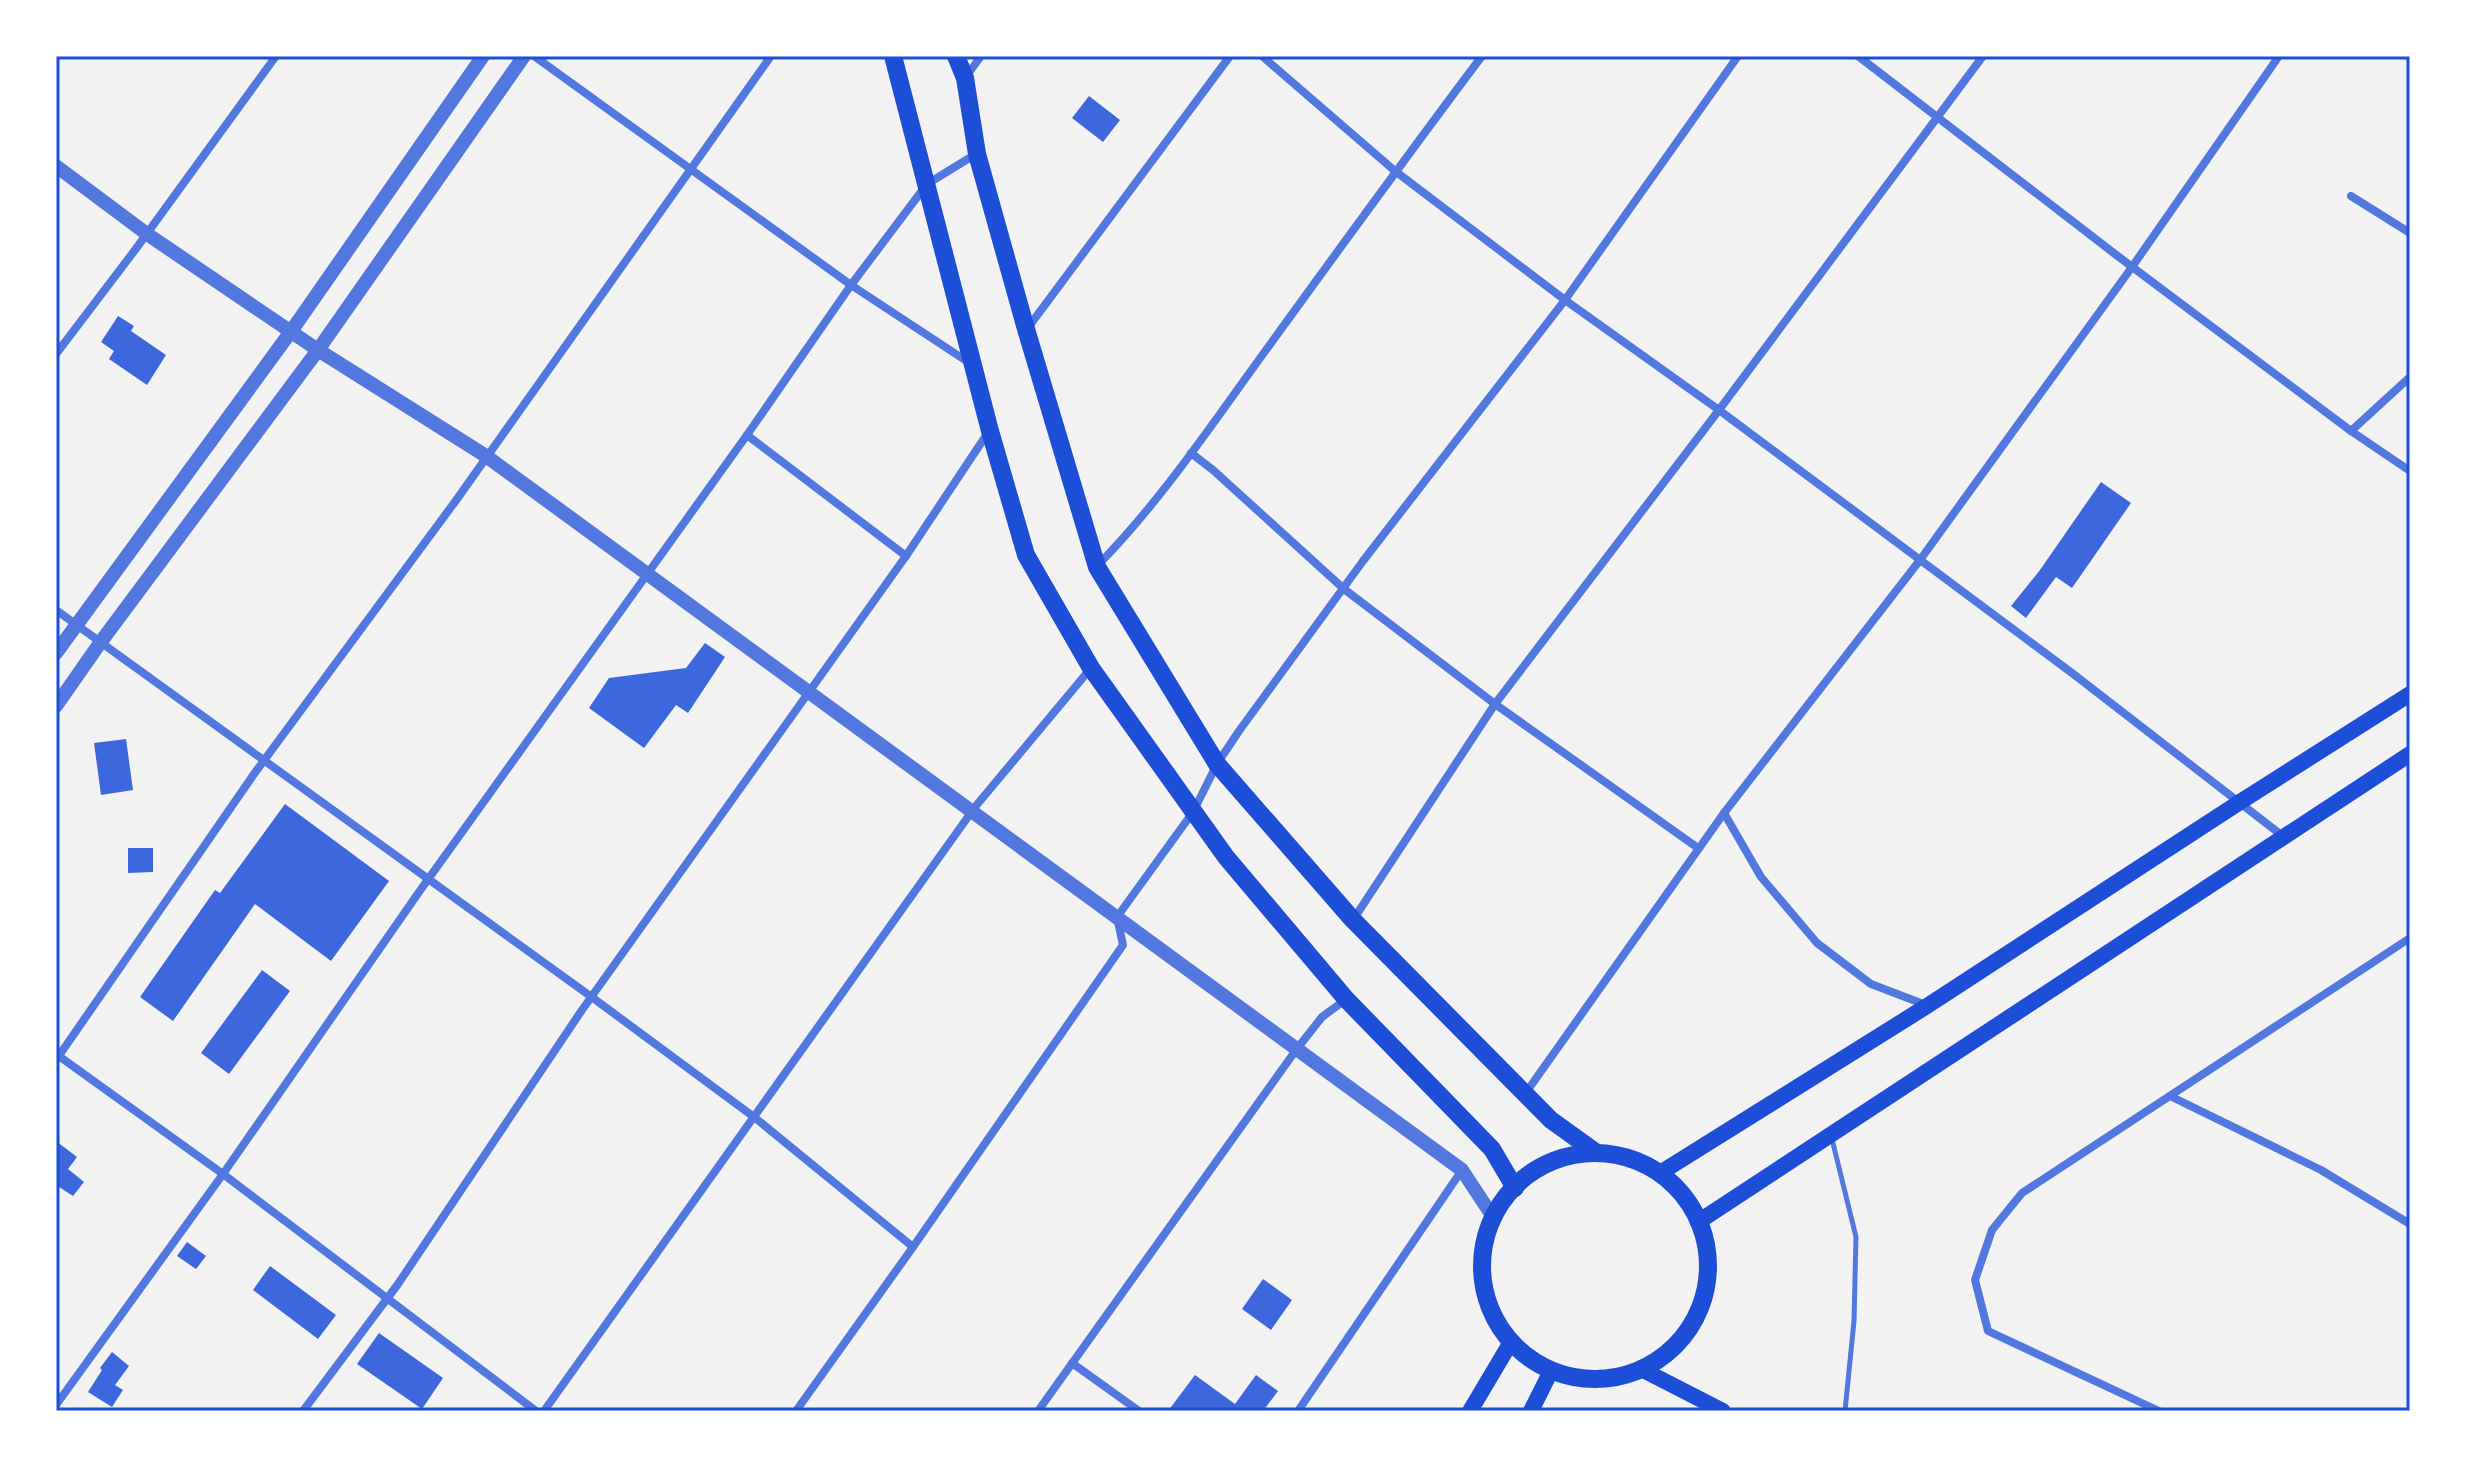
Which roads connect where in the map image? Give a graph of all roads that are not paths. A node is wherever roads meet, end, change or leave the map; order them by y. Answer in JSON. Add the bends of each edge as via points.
{"nodes":[{"id":1,"x":276,"y":56,"type":"edge"},
{"id":2,"x":483,"y":56,"type":"edge"},
{"id":3,"x":524,"y":56,"type":"edge"},
{"id":4,"x":534,"y":56,"type":"edge"},
{"id":5,"x":771,"y":56,"type":"edge"},
{"id":6,"x":893,"y":56,"type":"edge"},
{"id":7,"x":956,"y":56,"type":"edge"},
{"id":8,"x":981,"y":56,"type":"edge"},
{"id":9,"x":1230,"y":56,"type":"edge"},
{"id":10,"x":1262,"y":56,"type":"edge"},
{"id":11,"x":1482,"y":56,"type":"edge"},
{"id":12,"x":1738,"y":56,"type":"edge"},
{"id":13,"x":1858,"y":56,"type":"edge"},
{"id":14,"x":1983,"y":56,"type":"edge"},
{"id":15,"x":2279,"y":56,"type":"edge"},
{"id":16,"x":965,"y":78,"type":"junction"},
{"id":17,"x":1938,"y":117,"type":"junction"},
{"id":18,"x":977,"y":154,"type":"junction"},
{"id":19,"x":56,"y":166,"type":"edge"},
{"id":20,"x":690,"y":167,"type":"junction"},
{"id":21,"x":1395,"y":171,"type":"junction"},
{"id":22,"x":927,"y":184,"type":"junction"},
{"id":23,"x":2351,"y":196,"type":"dead end"},
{"id":24,"x":2410,"y":233,"type":"edge"},
{"id":25,"x":147,"y":234,"type":"junction"},
{"id":26,"x":2132,"y":267,"type":"junction"},
{"id":27,"x":851,"y":285,"type":"junction"},
{"id":28,"x":1565,"y":300,"type":"junction"},
{"id":29,"x":1026,"y":329,"type":"junction"},
{"id":30,"x":292,"y":330,"type":"junction"},
{"id":31,"x":318,"y":350,"type":"junction"},
{"id":32,"x":56,"y":354,"type":"edge"},
{"id":33,"x":972,"y":365,"type":"junction"},
{"id":34,"x":2410,"y":377,"type":"edge"},
{"id":35,"x":1719,"y":410,"type":"junction"},
{"id":36,"x":990,"y":431,"type":"junction"},
{"id":37,"x":2351,"y":431,"type":"junction"},
{"id":38,"x":747,"y":435,"type":"junction"},
{"id":39,"x":1191,"y":453,"type":"junction"},
{"id":40,"x":486,"y":456,"type":"junction"},
{"id":41,"x":2410,"y":471,"type":"edge"},
{"id":42,"x":906,"y":556,"type":"junction"},
{"id":43,"x":1920,"y":560,"type":"junction"},
{"id":44,"x":1097,"y":567,"type":"junction"},
{"id":45,"x":647,"y":574,"type":"junction"},
{"id":46,"x":1344,"y":589,"type":"junction"},
{"id":47,"x":56,"y":610,"type":"edge"},
{"id":48,"x":75,"y":625,"type":"junction"},
{"id":49,"x":100,"y":643,"type":"junction"},
{"id":50,"x":56,"y":653,"type":"edge"},
{"id":51,"x":1091,"y":668,"type":"junction"},
{"id":52,"x":809,"y":691,"type":"junction"},
{"id":53,"x":2410,"y":694,"type":"edge"},
{"id":54,"x":1495,"y":704,"type":"junction"},
{"id":55,"x":56,"y":706,"type":"edge"},
{"id":56,"x":2410,"y":754,"type":"edge"},
{"id":57,"x":263,"y":761,"type":"junction"},
{"id":58,"x":1217,"y":764,"type":"junction"},
{"id":59,"x":2240,"y":802,"type":"junction"},
{"id":60,"x":972,"y":812,"type":"junction"},
{"id":61,"x":1193,"y":812,"type":"junction"},
{"id":62,"x":1724,"y":813,"type":"junction"},
{"id":63,"x":2284,"y":838,"type":"junction"},
{"id":64,"x":1698,"y":848,"type":"junction"},
{"id":65,"x":429,"y":880,"type":"junction"},
{"id":66,"x":1117,"y":917,"type":"junction"},
{"id":67,"x":1353,"y":920,"type":"junction"},
{"id":68,"x":2410,"y":938,"type":"edge"},
{"id":69,"x":593,"y":998,"type":"junction"},
{"id":70,"x":1346,"y":999,"type":"junction"},
{"id":71,"x":1927,"y":1006,"type":"junction"},
{"id":72,"x":1296,"y":1050,"type":"junction"},
{"id":73,"x":57,"y":1056,"type":"edge"},
{"id":74,"x":1524,"y":1095,"type":"junction"},
{"id":75,"x":2170,"y":1096,"type":"junction"},
{"id":76,"x":754,"y":1117,"type":"junction"},
{"id":77,"x":1831,"y":1135,"type":"junction"},
{"id":78,"x":1594,"y":1151,"type":"junction"},
{"id":79,"x":1462,"y":1170,"type":"junction"},
{"id":80,"x":1660,"y":1173,"type":"junction"},
{"id":81,"x":223,"y":1174,"type":"junction"},
{"id":82,"x":1515,"y":1188,"type":"junction"},
{"id":83,"x":1493,"y":1217,"type":"junction"},
{"id":84,"x":1698,"y":1222,"type":"junction"},
{"id":85,"x":2410,"y":1224,"type":"edge"},
{"id":86,"x":913,"y":1247,"type":"junction"},
{"id":87,"x":386,"y":1298,"type":"junction"},
{"id":88,"x":1511,"y":1342,"type":"junction"},
{"id":89,"x":1072,"y":1363,"type":"junction"},
{"id":90,"x":1643,"y":1370,"type":"junction"},
{"id":91,"x":1550,"y":1373,"type":"junction"},
{"id":92,"x":56,"y":1405,"type":"edge"},
{"id":93,"x":303,"y":1411,"type":"edge"},
{"id":94,"x":536,"y":1411,"type":"edge"},
{"id":95,"x":544,"y":1411,"type":"edge"},
{"id":96,"x":796,"y":1411,"type":"edge"},
{"id":97,"x":1038,"y":1411,"type":"edge"},
{"id":98,"x":1139,"y":1411,"type":"edge"},
{"id":99,"x":1298,"y":1411,"type":"edge"},
{"id":100,"x":1470,"y":1411,"type":"edge"},
{"id":101,"x":1531,"y":1411,"type":"edge"},
{"id":102,"x":1723,"y":1411,"type":"edge"},
{"id":103,"x":1845,"y":1411,"type":"edge"},
{"id":104,"x":2159,"y":1411,"type":"edge"}],
"edges":[{"from":1,"to":25,"type":"street"},
{"from":2,"to":30,"type":"street"},
{"from":3,"to":31,"type":"street"},
{"from":4,"to":20,"type":"street"},
{"from":5,"to":20,"type":"street"},
{"from":6,"to":22,"type":"main road"},
{"from":7,"to":16,"type":"main road"},
{"from":8,"to":16,"type":"street"},
{"from":9,"to":29,"type":"street"},
{"from":10,"to":21,"type":"street"},
{"from":11,"to":21,"type":"street"},
{"from":12,"to":28,"type":"street"},
{"from":13,"to":17,"type":"street"},
{"from":14,"to":17,"type":"street"},
{"from":15,"to":26,"type":"street"},
{"from":16,"to":18,"type":"main road"},
{"from":17,"to":26,"type":"street"},
{"from":17,"to":35,"type":"street"},
{"from":18,"to":22,"type":"street"},
{"from":18,"to":29,"type":"main road"},
{"from":19,"to":25,"type":"street"},
{"from":20,"to":27,"type":"street"},
{"from":20,"to":40,"type":"street"},
{"from":21,"to":28,"type":"street"},
{"from":21,"to":39,"type":"street"},
{"from":22,"to":27,"type":"street"},
{"from":22,"to":33,"type":"main road"},
{"from":23,"to":24,"type":"street"},
{"from":25,"to":30,"type":"street"},
{"from":25,"to":32,"type":"street"},
{"from":26,"to":37,"type":"street"},
{"from":26,"to":43,"type":"street"},
{"from":27,"to":33,"type":"street"},
{"from":27,"to":38,"type":"street"},
{"from":28,"to":35,"type":"street"},
{"from":28,"to":46,"type":"street"},
{"from":29,"to":44,"type":"main road"},
{"from":30,"to":31,"type":"street"},
{"from":30,"to":48,"type":"street"},
{"from":31,"to":40,"type":"street"},
{"from":31,"to":49,"type":"street"},
{"from":33,"to":36,"type":"main road"},
{"from":34,"to":37,"type":"street"},
{"from":35,"to":43,"type":"street"},
{"from":35,"to":54,"type":"street"},
{"from":36,"to":42,"type":"street"},
{"from":36,"to":51,"type":"main road","via":[[1026,555]]},
{"from":37,"to":41,"type":"street"},
{"from":38,"to":42,"type":"street"},
{"from":38,"to":45,"type":"street"},
{"from":39,"to":44,"type":"street"},
{"from":39,"to":46,"type":"street"},
{"from":40,"to":45,"type":"street"},
{"from":40,"to":57,"type":"street"},
{"from":42,"to":52,"type":"street"},
{"from":43,"to":59,"type":"street"},
{"from":43,"to":62,"type":"street"},
{"from":44,"to":58,"type":"main road"},
{"from":45,"to":52,"type":"street"},
{"from":45,"to":65,"type":"street"},
{"from":46,"to":54,"type":"street"},
{"from":46,"to":58,"type":"street"},
{"from":47,"to":48,"type":"street"},
{"from":48,"to":49,"type":"street"},
{"from":48,"to":50,"type":"street"},
{"from":49,"to":55,"type":"street"},
{"from":49,"to":57,"type":"street"},
{"from":51,"to":60,"type":"street"},
{"from":51,"to":61,"type":"main road"},
{"from":52,"to":60,"type":"street"},
{"from":52,"to":69,"type":"street"},
{"from":53,"to":59,"type":"main road"},
{"from":54,"to":64,"type":"street"},
{"from":54,"to":67,"type":"street"},
{"from":56,"to":63,"type":"main road"},
{"from":57,"to":65,"type":"street"},
{"from":57,"to":73,"type":"street"},
{"from":58,"to":61,"type":"street"},
{"from":58,"to":67,"type":"main road"},
{"from":59,"to":63,"type":"street"},
{"from":59,"to":71,"type":"main road"},
{"from":60,"to":66,"type":"street"},
{"from":60,"to":76,"type":"street"},
{"from":61,"to":66,"type":"street"},
{"from":61,"to":70,"type":"main road"},
{"from":62,"to":64,"type":"street"},
{"from":62,"to":71,"type":"street","via":[[1761,877],[1817,943],[1871,984]]},
{"from":63,"to":77,"type":"main road"},
{"from":64,"to":74,"type":"street"},
{"from":65,"to":69,"type":"street"},
{"from":65,"to":81,"type":"street"},
{"from":66,"to":72,"type":"street"},
{"from":66,"to":86,"type":"street","via":[[1123,945]]},
{"from":67,"to":74,"type":"main road"},
{"from":68,"to":75,"type":"street"},
{"from":69,"to":76,"type":"street"},
{"from":69,"to":87,"type":"street"},
{"from":70,"to":72,"type":"street","via":[[1322,1017]]},
{"from":70,"to":82,"type":"main road","via":[[1492,1149]]},
{"from":71,"to":80,"type":"main road"},
{"from":72,"to":79,"type":"street"},
{"from":72,"to":89,"type":"street"},
{"from":73,"to":81,"type":"street"},
{"from":74,"to":78,"type":"main road"},
{"from":75,"to":85,"type":"street","via":[[2321,1170]]},
{"from":75,"to":104,"type":"street","via":[[2022,1193],[1992,1230],[1975,1280],[1988,1331]]},
{"from":76,"to":86,"type":"street"},
{"from":76,"to":95,"type":"street"},
{"from":77,"to":84,"type":"main road"},
{"from":77,"to":103,"type":"lane","via":[[1856,1237]]},
{"from":78,"to":80,"type":"main road","via":[[1627,1157]]},
{"from":78,"to":82,"type":"main road","via":[[1563,1157],[1530,1173]]},
{"from":79,"to":83,"type":"street"},
{"from":79,"to":99,"type":"street"},
{"from":80,"to":84,"type":"main road","via":[[1690,1204]]},
{"from":81,"to":87,"type":"street"},
{"from":81,"to":92,"type":"street"},
{"from":82,"to":83,"type":"main road"},
{"from":83,"to":88,"type":"main road","via":[[1482,1258],[1485,1294]]},
{"from":84,"to":90,"type":"main road","via":[[1706,1238],[1709,1274],[1698,1314],[1675,1348]]},
{"from":86,"to":96,"type":"street"},
{"from":87,"to":93,"type":"street"},
{"from":87,"to":94,"type":"street"},
{"from":88,"to":91,"type":"main road"},
{"from":88,"to":100,"type":"main road"},
{"from":89,"to":97,"type":"street"},
{"from":89,"to":98,"type":"street"},
{"from":90,"to":91,"type":"main road","via":[[1610,1380]]},
{"from":90,"to":102,"type":"main road"},
{"from":91,"to":101,"type":"main road"}]}
